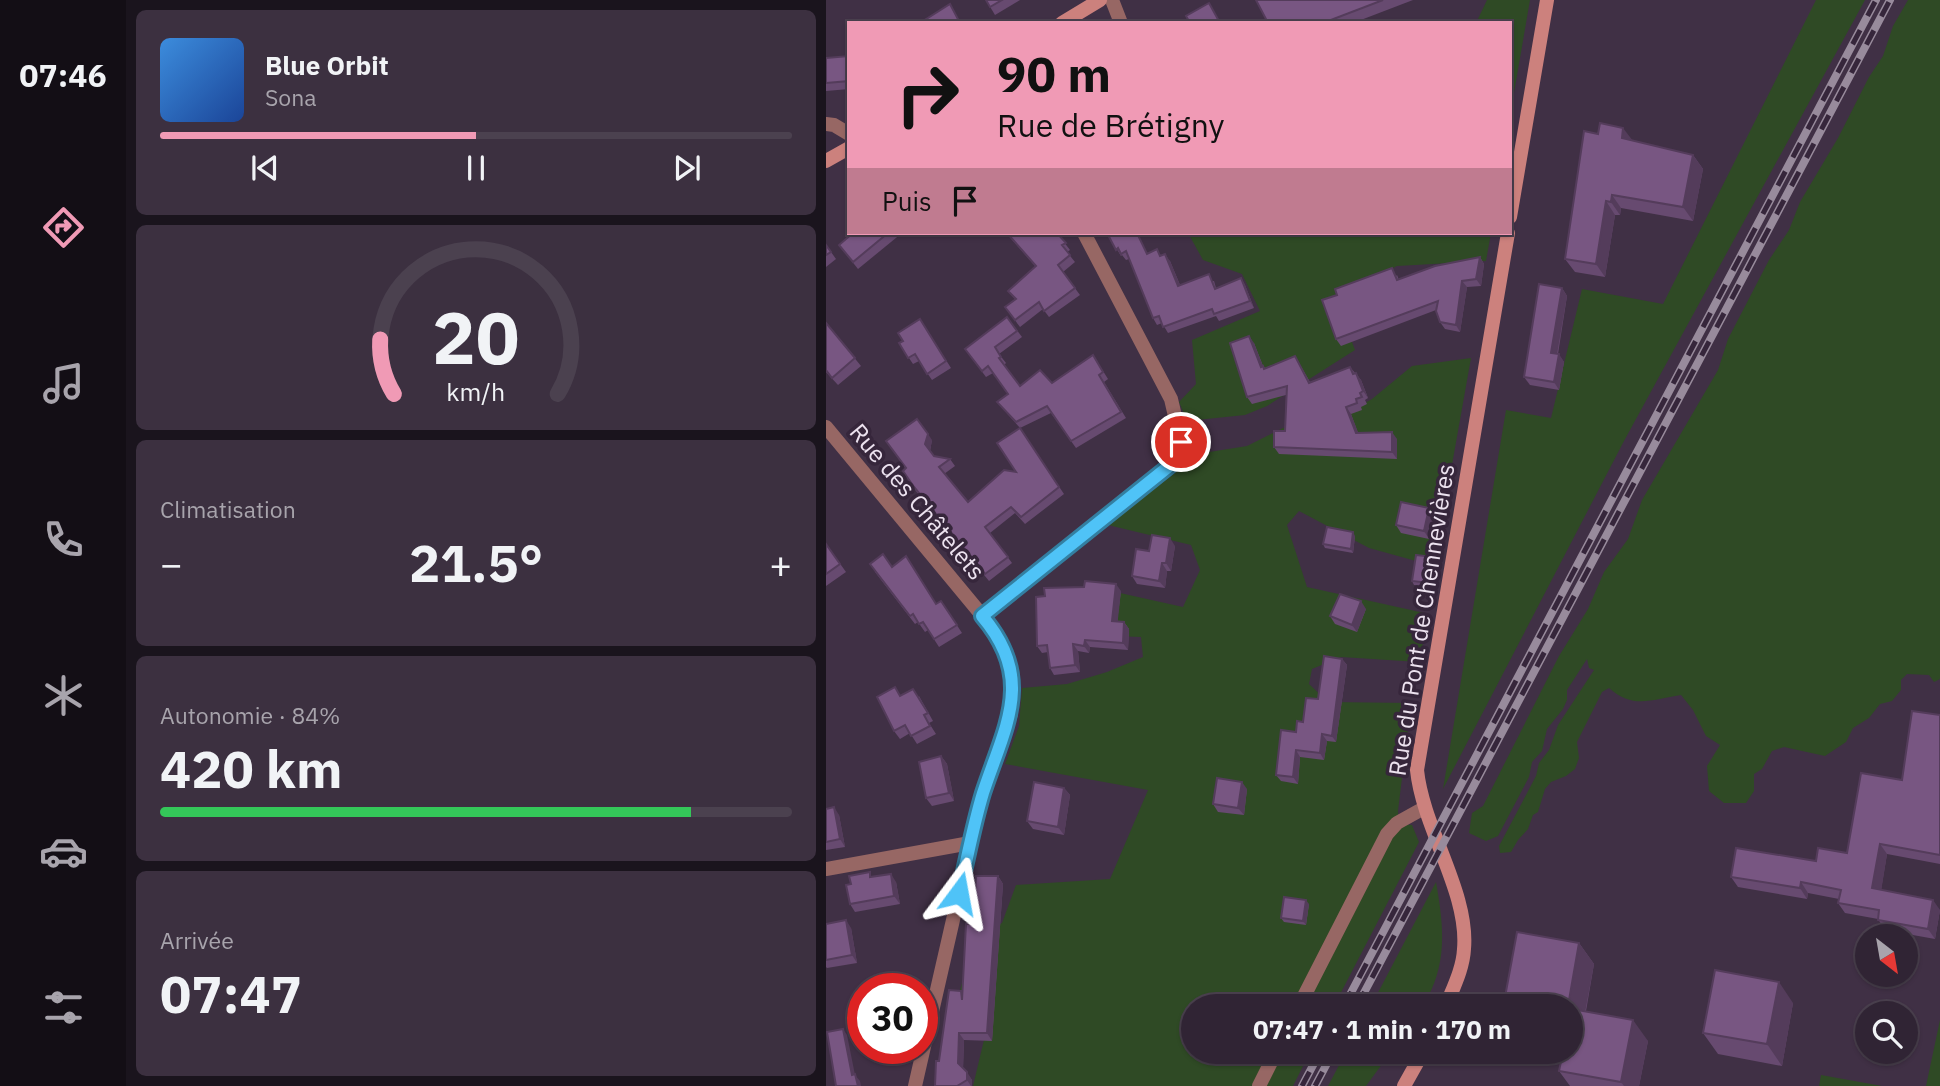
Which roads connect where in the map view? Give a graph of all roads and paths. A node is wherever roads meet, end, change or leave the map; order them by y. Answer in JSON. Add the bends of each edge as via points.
{"nodes":[{"id":1,"x":1100,"y":0,"type":"edge"},
{"id":2,"x":1112,"y":0,"type":"edge"},
{"id":3,"x":1546,"y":0,"type":"edge"},
{"id":4,"x":1065,"y":21,"type":"edge"},
{"id":5,"x":1120,"y":21,"type":"edge"},
{"id":6,"x":826,"y":124,"type":"edge"},
{"id":7,"x":847,"y":133,"type":"edge"},
{"id":8,"x":847,"y":149,"type":"edge"},
{"id":9,"x":826,"y":161,"type":"edge"},
{"id":10,"x":1512,"y":205,"type":"edge"},
{"id":11,"x":1085,"y":235,"type":"edge"},
{"id":12,"x":1508,"y":235,"type":"edge"},
{"id":13,"x":826,"y":426,"type":"edge"},
{"id":14,"x":982,"y":616,"type":"junction"},
{"id":15,"x":1424,"y":808,"type":"junction"},
{"id":16,"x":970,"y":843,"type":"junction"},
{"id":17,"x":826,"y":869,"type":"edge"},
{"id":18,"x":1305,"y":994,"type":"edge"},
{"id":19,"x":1451,"y":994,"type":"edge"},
{"id":20,"x":1270,"y":1064,"type":"edge"},
{"id":21,"x":1416,"y":1064,"type":"edge"},
{"id":22,"x":915,"y":1086,"type":"edge"},
{"id":23,"x":1259,"y":1086,"type":"edge"},
{"id":24,"x":1404,"y":1086,"type":"edge"}],
"edges":[{"from":1,"to":4,"type":"main road"},
{"from":2,"to":5,"type":"street"},
{"from":3,"to":10,"type":"main road"},
{"from":6,"to":7,"type":"street"},
{"from":8,"to":9,"type":"main road"},
{"from":11,"to":14,"type":"street","via":[[1171,400],[1181,442],[1173,463]]},
{"from":12,"to":15,"type":"main road","name":"Rue du Pont de Chennevières","via":[[1417,770]]},
{"from":13,"to":14,"type":"street","name":"Rue des Châtelets"},
{"from":14,"to":16,"type":"street","name":"Rue des Châtelets","via":[[1007,656],[1011,714]]},
{"from":15,"to":18,"type":"street","via":[[1387,834]]},
{"from":15,"to":19,"type":"main road","name":"Rue du Pont de Chennevières","via":[[1461,914],[1464,948]]},
{"from":16,"to":17,"type":"street"},
{"from":16,"to":22,"type":"street","name":"Rue des Châtelets"},
{"from":20,"to":23,"type":"street"},
{"from":21,"to":24,"type":"main road"}]}
